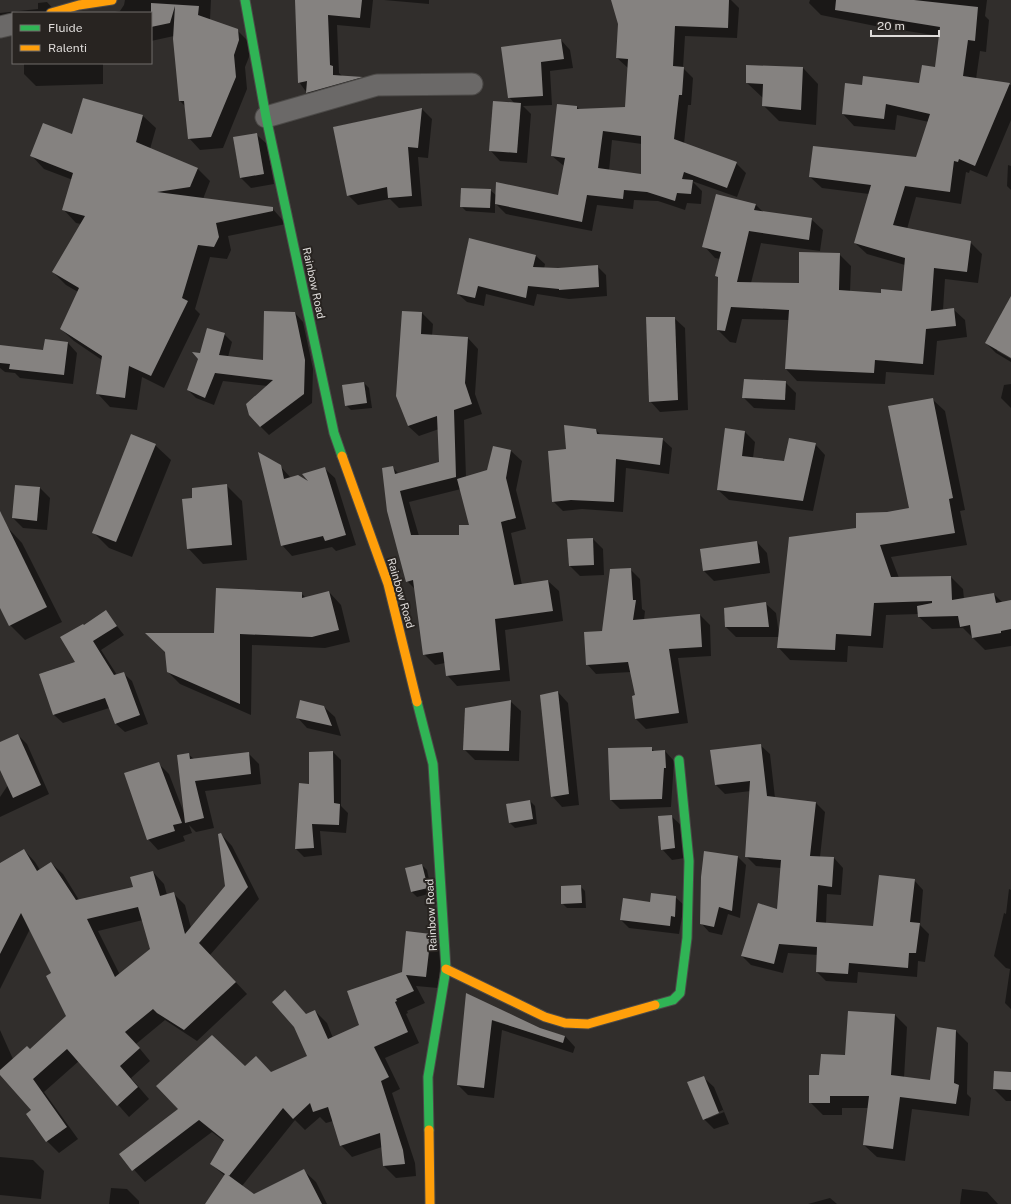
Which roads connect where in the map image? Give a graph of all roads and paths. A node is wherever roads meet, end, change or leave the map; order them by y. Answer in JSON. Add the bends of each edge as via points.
{"nodes":[{"id":1,"x":112,"y":0,"type":"edge"},
{"id":2,"x":245,"y":0,"type":"edge"},
{"id":3,"x":54,"y":12,"type":"edge"},
{"id":4,"x":12,"y":24,"type":"edge"},
{"id":5,"x":0,"y":27,"type":"edge"},
{"id":6,"x":472,"y":84,"type":"dead end"},
{"id":7,"x":266,"y":117,"type":"junction"},
{"id":8,"x":679,"y":760,"type":"dead end"},
{"id":9,"x":446,"y":968,"type":"junction"},
{"id":10,"x":430,"y":1204,"type":"edge"}],
"edges":[{"from":1,"to":3,"type":"street"},
{"from":2,"to":7,"type":"street","name":"Rainbow Road"},
{"from":4,"to":5,"type":"street"},
{"from":6,"to":7,"type":"street","via":[[377,85]]},
{"from":7,"to":9,"type":"street","name":"Rainbow Road","via":[[334,433],[388,584],[433,764]]},
{"from":8,"to":9,"type":"street","via":[[689,861],[688,938],[682,985],[680,993],[673,1000],[588,1024],[565,1023],[545,1017]]},
{"from":9,"to":10,"type":"street","name":"Rainbow Road","via":[[428,1077]]}]}
